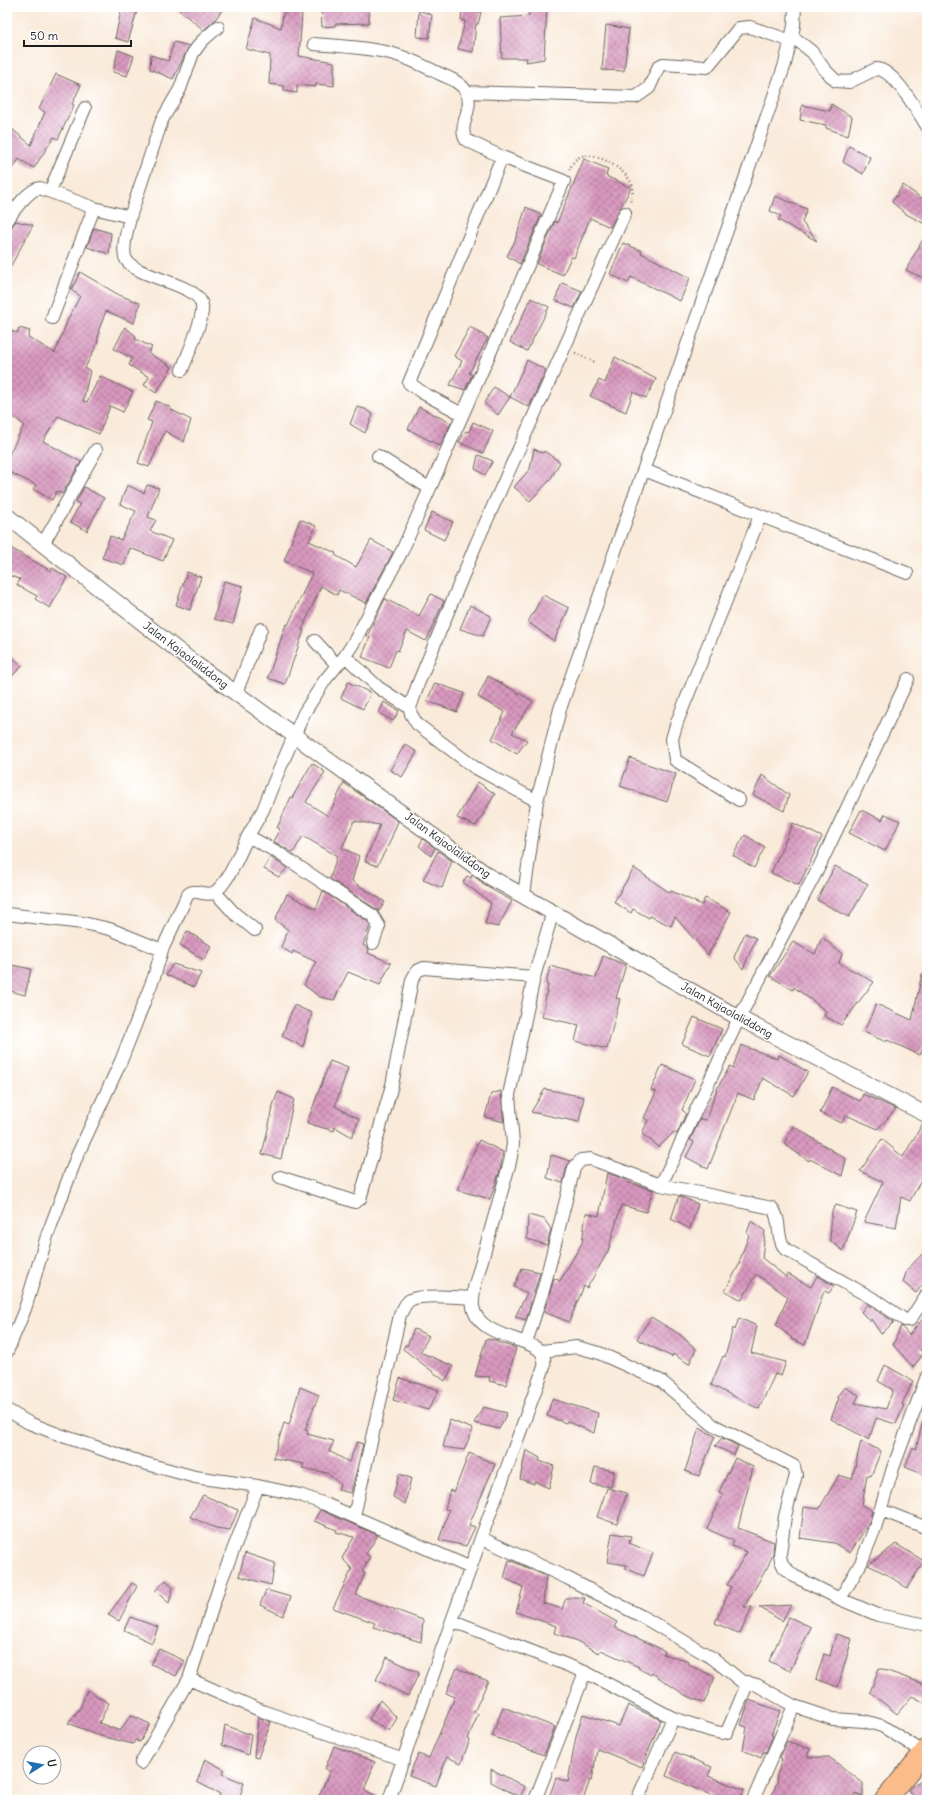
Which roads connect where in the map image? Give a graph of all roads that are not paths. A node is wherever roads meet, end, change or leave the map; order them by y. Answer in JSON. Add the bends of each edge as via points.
{"nodes":[{"id":1,"x":795,"y":7,"type":"edge"},
{"id":2,"x":218,"y":27,"type":"dead end"},
{"id":3,"x":792,"y":39,"type":"junction"},
{"id":4,"x":314,"y":44,"type":"dead end"},
{"id":5,"x":467,"y":92,"type":"junction"},
{"id":6,"x":85,"y":108,"type":"dead end"},
{"id":7,"x":927,"y":126,"type":"edge"},
{"id":8,"x":502,"y":157,"type":"junction"},
{"id":9,"x":50,"y":191,"type":"junction"},
{"id":10,"x":94,"y":208,"type":"junction"},
{"id":11,"x":625,"y":213,"type":"road end"},
{"id":12,"x":130,"y":217,"type":"junction"},
{"id":13,"x":7,"y":221,"type":"edge"},
{"id":14,"x":52,"y":318,"type":"dead end"},
{"id":15,"x":182,"y":370,"type":"dead end"},
{"id":16,"x":462,"y":414,"type":"junction"},
{"id":17,"x":96,"y":450,"type":"dead end"},
{"id":18,"x":378,"y":456,"type":"dead end"},
{"id":19,"x":644,"y":470,"type":"junction"},
{"id":20,"x":429,"y":488,"type":"junction"},
{"id":21,"x":7,"y":516,"type":"edge"},
{"id":22,"x":760,"y":516,"type":"junction"},
{"id":23,"x":43,"y":544,"type":"junction"},
{"id":24,"x":906,"y":573,"type":"dead end"},
{"id":25,"x":261,"y":629,"type":"dead end"},
{"id":26,"x":315,"y":641,"type":"dead end"},
{"id":27,"x":345,"y":656,"type":"junction"},
{"id":28,"x":337,"y":665,"type":"junction"},
{"id":29,"x":908,"y":679,"type":"dead end"},
{"id":30,"x":236,"y":693,"type":"junction"},
{"id":31,"x":410,"y":708,"type":"junction"},
{"id":32,"x":295,"y":735,"type":"junction"},
{"id":33,"x":739,"y":800,"type":"dead end"},
{"id":34,"x":537,"y":801,"type":"junction"},
{"id":35,"x":248,"y":836,"type":"junction"},
{"id":36,"x":215,"y":892,"type":"junction"},
{"id":37,"x":524,"y":896,"type":"junction"},
{"id":38,"x":553,"y":911,"type":"junction"},
{"id":39,"x":7,"y":914,"type":"edge"},
{"id":40,"x":255,"y":930,"type":"dead end"},
{"id":41,"x":373,"y":943,"type":"dead end"},
{"id":42,"x":162,"y":950,"type":"junction"},
{"id":43,"x":534,"y":977,"type":"junction"},
{"id":44,"x":739,"y":1018,"type":"junction"},
{"id":45,"x":927,"y":1115,"type":"edge"},
{"id":46,"x":280,"y":1177,"type":"dead end"},
{"id":47,"x":661,"y":1185,"type":"junction"},
{"id":48,"x":927,"y":1294,"type":"edge"},
{"id":49,"x":473,"y":1298,"type":"junction"},
{"id":50,"x":526,"y":1343,"type":"junction"},
{"id":51,"x":542,"y":1351,"type":"junction"},
{"id":52,"x":7,"y":1352,"type":"edge"},
{"id":53,"x":927,"y":1376,"type":"edge"},
{"id":54,"x":7,"y":1410,"type":"edge"},
{"id":55,"x":258,"y":1486,"type":"junction"},
{"id":56,"x":881,"y":1510,"type":"junction"},
{"id":57,"x":354,"y":1516,"type":"junction"},
{"id":58,"x":927,"y":1528,"type":"edge"},
{"id":59,"x":481,"y":1538,"type":"junction"},
{"id":60,"x":471,"y":1568,"type":"junction"},
{"id":61,"x":840,"y":1599,"type":"junction"},
{"id":62,"x":453,"y":1622,"type":"junction"},
{"id":63,"x":927,"y":1625,"type":"edge"},
{"id":64,"x":585,"y":1672,"type":"junction"},
{"id":65,"x":190,"y":1679,"type":"junction"},
{"id":66,"x":748,"y":1682,"type":"junction"},
{"id":67,"x":794,"y":1706,"type":"junction"},
{"id":68,"x":673,"y":1718,"type":"junction"},
{"id":69,"x":926,"y":1751,"type":"edge"},
{"id":70,"x":404,"y":1760,"type":"junction"},
{"id":71,"x":141,"y":1763,"type":"dead end"},
{"id":72,"x":389,"y":1800,"type":"edge"},
{"id":73,"x":535,"y":1800,"type":"edge"},
{"id":74,"x":637,"y":1800,"type":"edge"},
{"id":75,"x":753,"y":1800,"type":"edge"},
{"id":76,"x":885,"y":1800,"type":"edge"}],
"edges":[{"from":1,"to":3,"type":"street"},
{"from":2,"to":12,"type":"street","via":[[193,53],[180,89],[162,120]]},
{"from":3,"to":5,"type":"street","via":[[750,27],[739,28],[707,67],[663,64],[659,66],[649,88],[636,97]]},
{"from":3,"to":7,"type":"street","via":[[812,52],[836,80],[849,82],[876,69],[885,72],[905,93]]},
{"from":3,"to":19,"type":"street"},
{"from":4,"to":5,"type":"street","via":[[391,53],[448,77]]},
{"from":5,"to":8,"type":"street","via":[[469,106],[463,136],[469,143]]},
{"from":6,"to":9,"type":"street"},
{"from":8,"to":16,"type":"street","via":[[408,383]]},
{"from":8,"to":16,"type":"street","via":[[564,181]]},
{"from":9,"to":10,"type":"street"},
{"from":9,"to":13,"type":"street","via":[[40,188],[33,191]]},
{"from":10,"to":12,"type":"street"},
{"from":10,"to":14,"type":"street"},
{"from":11,"to":31,"type":"street","via":[[476,544]]},
{"from":12,"to":15,"type":"street","via":[[125,246],[125,257],[129,262],[141,271],[193,293],[201,301],[202,313]]},
{"from":16,"to":20,"type":"street"},
{"from":17,"to":23,"type":"street"},
{"from":18,"to":20,"type":"street"},
{"from":19,"to":22,"type":"street"},
{"from":19,"to":34,"type":"street","via":[[560,709]]},
{"from":20,"to":27,"type":"street","via":[[373,610]]},
{"from":21,"to":23,"type":"street","name":"Jalan Kajaolaliddong"},
{"from":22,"to":24,"type":"street"},
{"from":22,"to":33,"type":"street","via":[[672,739],[675,760]]},
{"from":23,"to":30,"type":"street","name":"Jalan Kajaolaliddong"},
{"from":25,"to":30,"type":"street"},
{"from":26,"to":28,"type":"street"},
{"from":27,"to":28,"type":"street"},
{"from":27,"to":31,"type":"street","via":[[379,688]]},
{"from":28,"to":32,"type":"street","via":[[313,698]]},
{"from":29,"to":44,"type":"street","via":[[820,865]]},
{"from":30,"to":32,"type":"street","name":"Jalan Kajaolaliddong"},
{"from":31,"to":34,"type":"street","via":[[417,724],[463,759]]},
{"from":32,"to":35,"type":"street","via":[[263,810]]},
{"from":32,"to":37,"type":"street","name":"Jalan Kajaolaliddong","via":[[490,876]]},
{"from":34,"to":37,"type":"street"},
{"from":35,"to":36,"type":"street","via":[[231,871]]},
{"from":35,"to":41,"type":"street","via":[[277,852],[373,916],[379,926]]},
{"from":36,"to":40,"type":"street","via":[[234,913]]},
{"from":36,"to":42,"type":"street","via":[[188,893]]},
{"from":37,"to":38,"type":"street","name":"Jalan Kajaolaliddong"},
{"from":38,"to":43,"type":"street"},
{"from":38,"to":44,"type":"street","name":"Jalan Kajaolaliddong"},
{"from":39,"to":42,"type":"street","via":[[83,923],[110,930]]},
{"from":42,"to":52,"type":"street","via":[[121,1061],[77,1156],[25,1309]]},
{"from":43,"to":46,"type":"street","via":[[424,968],[417,971],[412,980],[392,1085],[360,1199],[355,1202]]},
{"from":43,"to":49,"type":"street","via":[[509,1095],[513,1144],[510,1162]]},
{"from":44,"to":45,"type":"street","name":"Jalan Kajaolaliddong"},
{"from":44,"to":47,"type":"street"},
{"from":47,"to":48,"type":"street","via":[[772,1208],[777,1216],[779,1238],[785,1249],[906,1320],[910,1320]]},
{"from":47,"to":50,"type":"street","via":[[591,1160],[581,1160],[576,1164],[537,1315]]},
{"from":49,"to":50,"type":"street","via":[[475,1314],[484,1325]]},
{"from":49,"to":57,"type":"street","via":[[417,1298],[411,1299],[405,1305],[400,1315]]},
{"from":50,"to":51,"type":"street"},
{"from":51,"to":59,"type":"street","via":[[545,1357],[544,1367]]},
{"from":51,"to":61,"type":"street","via":[[577,1347],[599,1353],[661,1381],[713,1425],[794,1466],[796,1475],[785,1516],[780,1547],[781,1561],[794,1576]]},
{"from":53,"to":56,"type":"street","via":[[893,1468]]},
{"from":54,"to":55,"type":"street","via":[[29,1423],[140,1462],[195,1477]]},
{"from":55,"to":57,"type":"street","via":[[300,1495]]},
{"from":55,"to":65,"type":"street","via":[[221,1581]]},
{"from":56,"to":58,"type":"street"},
{"from":56,"to":61,"type":"street","via":[[861,1563]]},
{"from":57,"to":60,"type":"street"},
{"from":59,"to":60,"type":"street"},
{"from":59,"to":66,"type":"street","via":[[643,1617],[714,1660],[736,1679]]},
{"from":60,"to":62,"type":"street"},
{"from":61,"to":63,"type":"street","via":[[878,1615]]},
{"from":62,"to":64,"type":"street"},
{"from":62,"to":70,"type":"street"},
{"from":64,"to":68,"type":"street"},
{"from":64,"to":73,"type":"street"},
{"from":65,"to":70,"type":"street","via":[[262,1712]]},
{"from":65,"to":71,"type":"street"},
{"from":66,"to":67,"type":"street"},
{"from":66,"to":68,"type":"street","via":[[725,1732],[712,1731]]},
{"from":67,"to":69,"type":"street","via":[[833,1720],[864,1721],[882,1726]]},
{"from":67,"to":75,"type":"street"},
{"from":68,"to":74,"type":"street"},
{"from":69,"to":76,"type":"highway"},
{"from":70,"to":72,"type":"street"}]}
